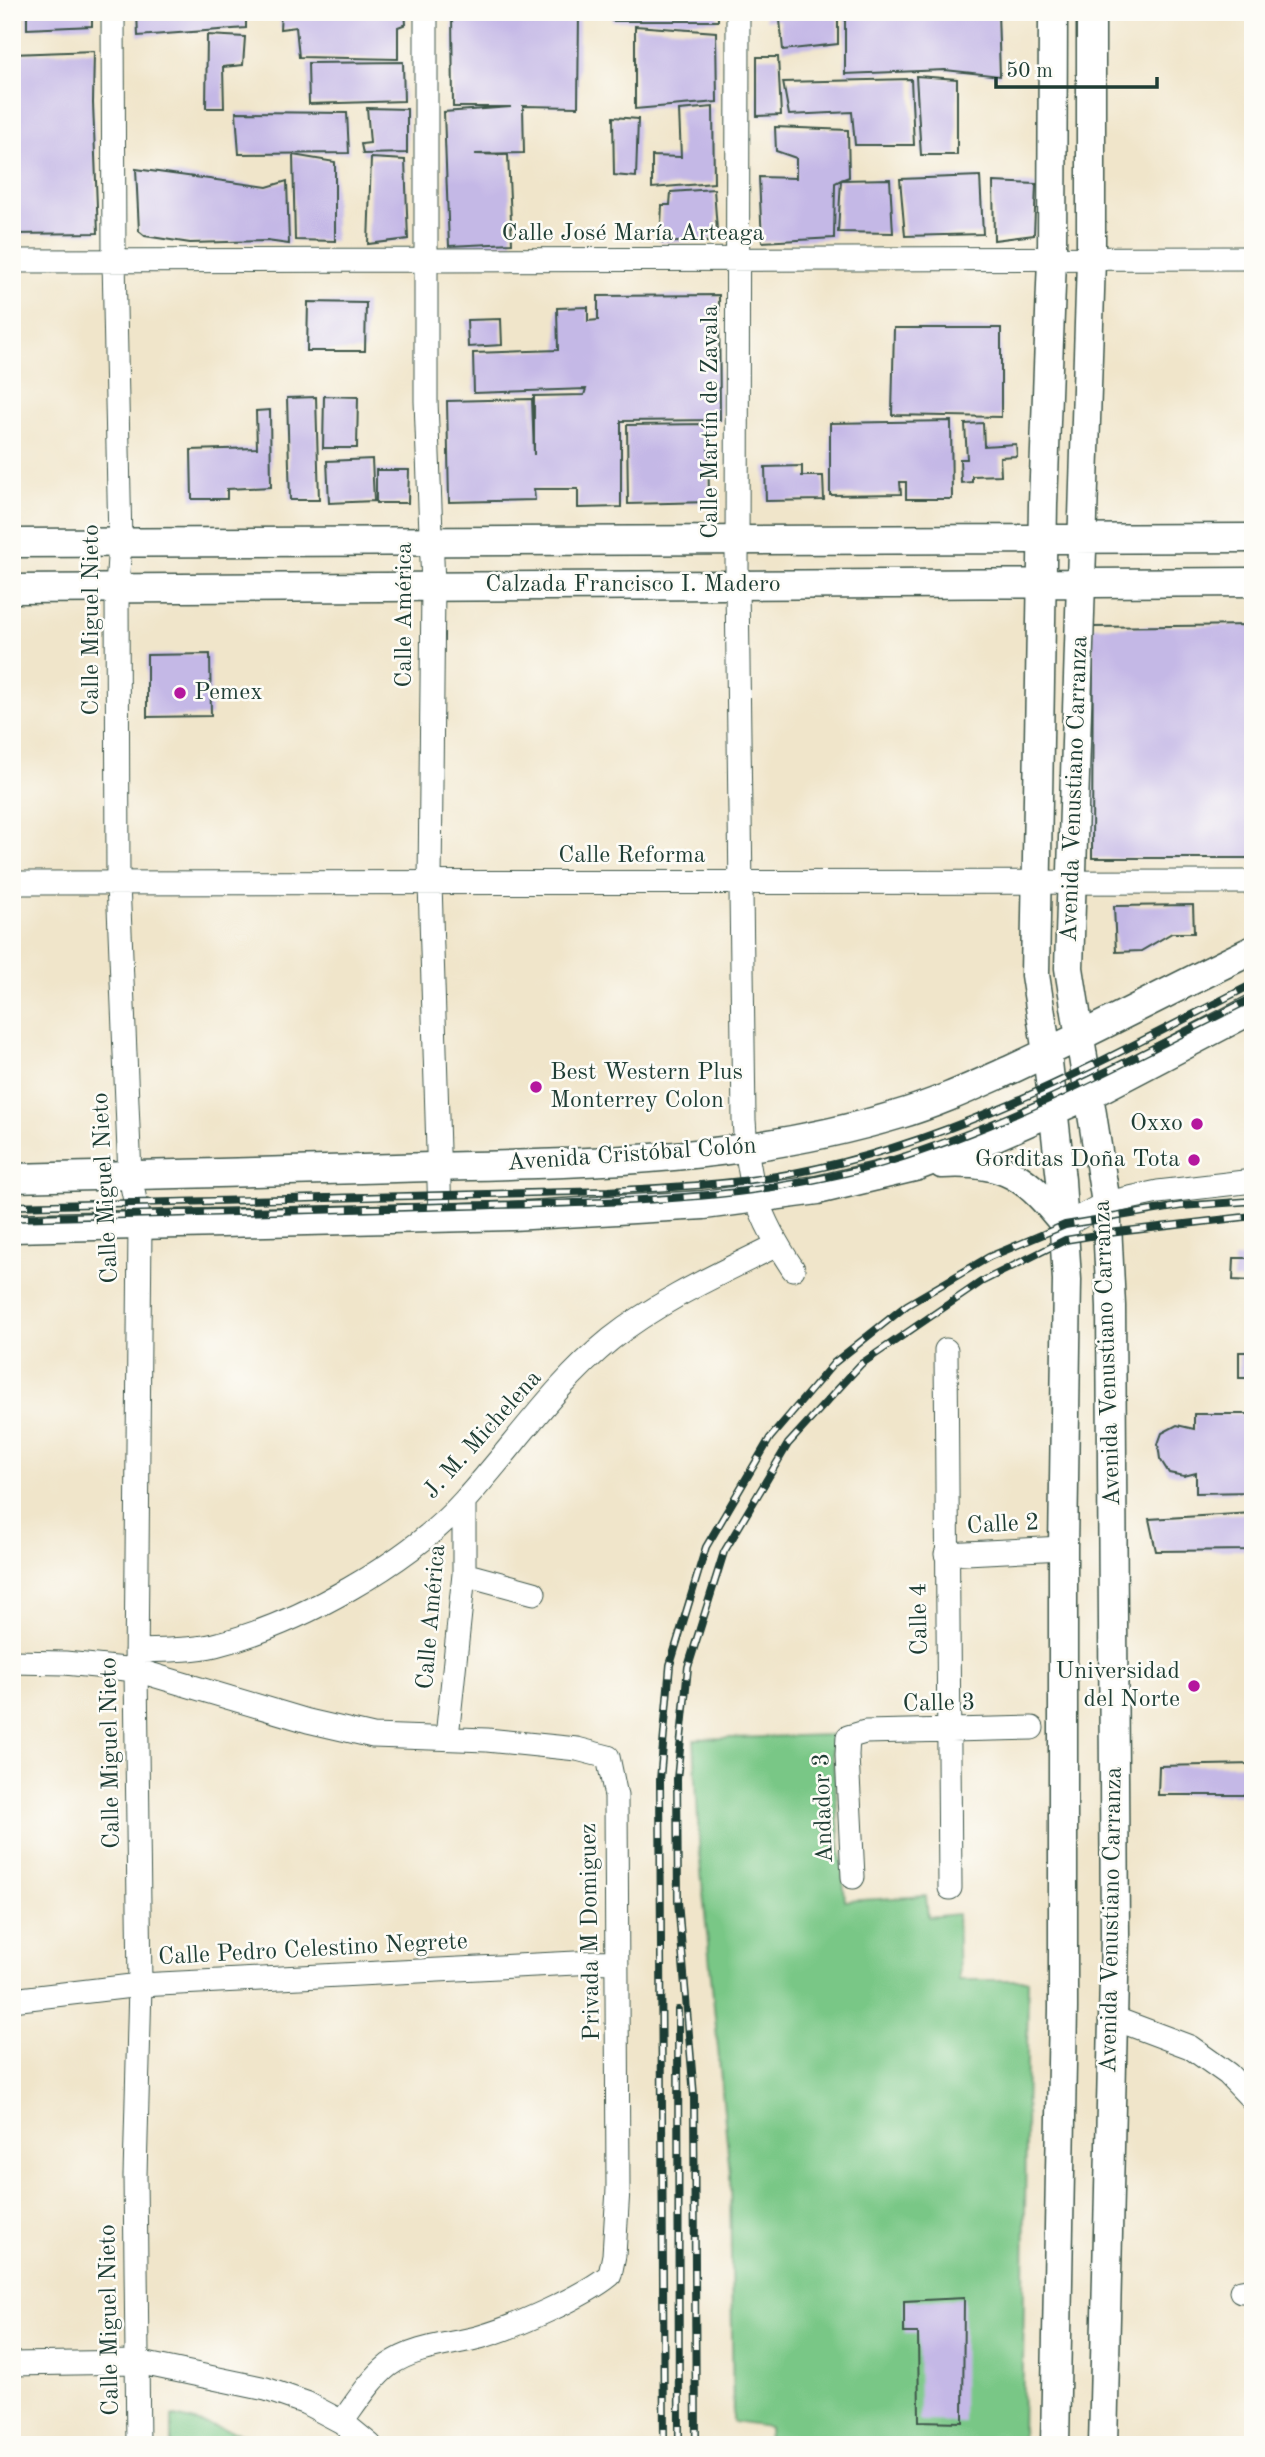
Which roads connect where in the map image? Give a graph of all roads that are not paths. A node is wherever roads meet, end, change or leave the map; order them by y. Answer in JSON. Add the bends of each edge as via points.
{"nodes":[{"id":1,"x":113,"y":12,"type":"edge"},
{"id":2,"x":426,"y":12,"type":"edge"},
{"id":3,"x":738,"y":12,"type":"edge"},
{"id":4,"x":1053,"y":12,"type":"edge"},
{"id":5,"x":1091,"y":12,"type":"edge"},
{"id":6,"x":1052,"y":258,"type":"junction"},
{"id":7,"x":1253,"y":258,"type":"edge"},
{"id":8,"x":427,"y":259,"type":"junction"},
{"id":9,"x":1091,"y":259,"type":"junction"},
{"id":10,"x":114,"y":260,"type":"junction"},
{"id":11,"x":12,"y":261,"type":"edge"},
{"id":12,"x":736,"y":261,"type":"junction"},
{"id":13,"x":1253,"y":538,"type":"edge"},
{"id":14,"x":1043,"y":539,"type":"junction"},
{"id":15,"x":1083,"y":539,"type":"junction"},
{"id":16,"x":739,"y":540,"type":"junction"},
{"id":17,"x":432,"y":541,"type":"junction"},
{"id":18,"x":12,"y":542,"type":"edge"},
{"id":19,"x":120,"y":542,"type":"junction"},
{"id":20,"x":1253,"y":582,"type":"edge"},
{"id":21,"x":1042,"y":583,"type":"junction"},
{"id":22,"x":1082,"y":584,"type":"junction"},
{"id":23,"x":737,"y":585,"type":"junction"},
{"id":24,"x":433,"y":586,"type":"junction"},
{"id":25,"x":117,"y":588,"type":"junction"},
{"id":26,"x":12,"y":589,"type":"edge"},
{"id":27,"x":12,"y":883,"type":"edge"},
{"id":28,"x":118,"y":883,"type":"junction"},
{"id":29,"x":430,"y":883,"type":"junction"},
{"id":30,"x":740,"y":883,"type":"junction"},
{"id":31,"x":1036,"y":883,"type":"junction"},
{"id":32,"x":1072,"y":883,"type":"junction"},
{"id":33,"x":1253,"y":883,"type":"edge"},
{"id":34,"x":1253,"y":950,"type":"edge"},
{"id":35,"x":1253,"y":1009,"type":"edge"},
{"id":36,"x":1081,"y":1036,"type":"junction"},
{"id":37,"x":1047,"y":1053,"type":"junction"},
{"id":38,"x":1089,"y":1095,"type":"junction"},
{"id":39,"x":1053,"y":1112,"type":"junction"},
{"id":40,"x":746,"y":1149,"type":"junction"},
{"id":41,"x":439,"y":1167,"type":"junction"},
{"id":42,"x":915,"y":1167,"type":"junction"},
{"id":43,"x":130,"y":1176,"type":"junction"},
{"id":44,"x":12,"y":1178,"type":"edge"},
{"id":45,"x":1253,"y":1181,"type":"edge"},
{"id":46,"x":755,"y":1200,"type":"junction"},
{"id":47,"x":1106,"y":1203,"type":"junction"},
{"id":48,"x":440,"y":1217,"type":"junction"},
{"id":49,"x":139,"y":1224,"type":"junction"},
{"id":50,"x":1065,"y":1225,"type":"junction"},
{"id":51,"x":12,"y":1228,"type":"edge"},
{"id":52,"x":777,"y":1245,"type":"junction"},
{"id":53,"x":793,"y":1269,"type":"dead end"},
{"id":54,"x":946,"y":1350,"type":"dead end"},
{"id":55,"x":464,"y":1502,"type":"junction"},
{"id":56,"x":1063,"y":1548,"type":"junction"},
{"id":57,"x":946,"y":1554,"type":"junction"},
{"id":58,"x":464,"y":1574,"type":"junction"},
{"id":59,"x":534,"y":1593,"type":"dead end"},
{"id":60,"x":136,"y":1660,"type":"junction"},
{"id":61,"x":12,"y":1662,"type":"edge"},
{"id":62,"x":1032,"y":1728,"type":"dead end"},
{"id":63,"x":948,"y":1731,"type":"junction"},
{"id":64,"x":447,"y":1737,"type":"junction"},
{"id":65,"x":848,"y":1737,"type":"joint"},
{"id":66,"x":853,"y":1877,"type":"dead end"},
{"id":67,"x":950,"y":1888,"type":"dead end"},
{"id":68,"x":616,"y":1961,"type":"junction"},
{"id":69,"x":140,"y":1985,"type":"junction"},
{"id":70,"x":12,"y":2000,"type":"edge"},
{"id":71,"x":1113,"y":2018,"type":"junction"},
{"id":72,"x":1253,"y":2100,"type":"edge"},
{"id":73,"x":136,"y":2362,"type":"junction"},
{"id":74,"x":12,"y":2364,"type":"edge"},
{"id":75,"x":342,"y":2422,"type":"junction"},
{"id":76,"x":138,"y":2445,"type":"edge"},
{"id":77,"x":370,"y":2445,"type":"edge"},
{"id":78,"x":1055,"y":2445,"type":"edge"},
{"id":79,"x":1103,"y":2445,"type":"edge"}],
"edges":[{"from":1,"to":10,"type":"street","name":"Calle Miguel Nieto"},
{"from":2,"to":8,"type":"street","name":"Calle América"},
{"from":3,"to":12,"type":"street","name":"Calle Martín de Zavala"},
{"from":4,"to":6,"type":"main road","name":"Avenida Venustiano Carranza"},
{"from":5,"to":9,"type":"main road","name":"Avenida Venustiano Carranza"},
{"from":6,"to":9,"type":"street","name":"Calle José María Arteaga"},
{"from":6,"to":12,"type":"street","name":"Calle José María Arteaga"},
{"from":6,"to":14,"type":"main road","name":"Avenida Venustiano Carranza"},
{"from":7,"to":9,"type":"street","name":"Calle José María Arteaga"},
{"from":8,"to":10,"type":"street","name":"Calle José María Arteaga"},
{"from":8,"to":12,"type":"street","name":"Calle José María Arteaga"},
{"from":8,"to":17,"type":"street","name":"Calle América","via":[[426,401]]},
{"from":9,"to":15,"type":"main road","name":"Avenida Venustiano Carranza"},
{"from":10,"to":11,"type":"street","name":"Calle José María Arteaga"},
{"from":10,"to":19,"type":"street","name":"Calle Miguel Nieto"},
{"from":12,"to":16,"type":"street","name":"Calle Martín de Zavala"},
{"from":13,"to":15,"type":"main road","name":"Calzada Francisco I. Madero"},
{"from":14,"to":15,"type":"main road","name":"Calzada Francisco I. Madero"},
{"from":14,"to":16,"type":"main road","name":"Calzada Francisco I. Madero"},
{"from":14,"to":21,"type":"main road","name":"Avenida Venustiano Carranza"},
{"from":15,"to":22,"type":"main road","name":"Avenida Venustiano Carranza"},
{"from":16,"to":17,"type":"main road","name":"Calzada Francisco I. Madero"},
{"from":16,"to":23,"type":"street","name":"Calle Martín de Zavala"},
{"from":17,"to":19,"type":"main road","name":"Calzada Francisco I. Madero"},
{"from":17,"to":24,"type":"street","name":"Calle América"},
{"from":18,"to":19,"type":"main road","name":"Calzada Francisco I. Madero"},
{"from":19,"to":25,"type":"street","name":"Calle Miguel Nieto"},
{"from":20,"to":22,"type":"main road","name":"Calzada Francisco I. Madero"},
{"from":21,"to":22,"type":"main road","name":"Calzada Francisco I. Madero"},
{"from":21,"to":23,"type":"main road","name":"Calzada Francisco I. Madero"},
{"from":21,"to":31,"type":"main road","name":"Avenida Venustiano Carranza"},
{"from":22,"to":32,"type":"main road","name":"Avenida Venustiano Carranza"},
{"from":23,"to":24,"type":"main road","name":"Calzada Francisco I. Madero"},
{"from":23,"to":30,"type":"street","name":"Calle Martín de Zavala"},
{"from":24,"to":25,"type":"main road","name":"Calzada Francisco I. Madero"},
{"from":24,"to":29,"type":"street","name":"Calle América"},
{"from":25,"to":26,"type":"main road","name":"Calzada Francisco I. Madero"},
{"from":25,"to":28,"type":"street","name":"Calle Miguel Nieto"},
{"from":27,"to":28,"type":"street","name":"Calle Reforma"},
{"from":28,"to":29,"type":"street","name":"Calle Reforma"},
{"from":28,"to":43,"type":"street","name":"Calle Miguel Nieto"},
{"from":29,"to":30,"type":"street","name":"Calle Reforma"},
{"from":29,"to":41,"type":"street","name":"Calle América"},
{"from":30,"to":31,"type":"street","name":"Calle Reforma"},
{"from":30,"to":40,"type":"street","name":"Calle Martín de Zavala"},
{"from":31,"to":32,"type":"street","name":"Calle Reforma"},
{"from":31,"to":37,"type":"main road","name":"Avenida Venustiano Carranza","via":[[1035,975]]},
{"from":32,"to":33,"type":"street","name":"Calle Reforma"},
{"from":32,"to":36,"type":"main road","name":"Avenida Venustiano Carranza","via":[[1069,968]]},
{"from":34,"to":36,"type":"main road","name":"Avenida Cristóbal Colón"},
{"from":35,"to":38,"type":"main road"},
{"from":36,"to":37,"type":"main road","name":"Avenida Cristóbal Colón"},
{"from":36,"to":38,"type":"main road","name":"Avenida Venustiano Carranza"},
{"from":37,"to":39,"type":"main road","name":"Avenida Venustiano Carranza"},
{"from":37,"to":40,"type":"main road","name":"Avenida Cristóbal Colón","via":[[900,1115]]},
{"from":38,"to":39,"type":"main road"},
{"from":38,"to":47,"type":"main road","name":"Avenida Venustiano Carranza"},
{"from":39,"to":42,"type":"main road"},
{"from":39,"to":50,"type":"main road","name":"Avenida Venustiano Carranza"},
{"from":40,"to":41,"type":"main road","name":"Avenida Cristóbal Colón","via":[[586,1163]]},
{"from":40,"to":46,"type":"street","name":"Calle Martín de Zavala"},
{"from":41,"to":43,"type":"main road","name":"Avenida Cristóbal Colón"},
{"from":41,"to":48,"type":"street","name":"Calle América"},
{"from":42,"to":46,"type":"main road"},
{"from":42,"to":50,"type":"main road","via":[[964,1163],[1003,1169],[1039,1195]]},
{"from":43,"to":44,"type":"main road","name":"Avenida Cristóbal Colón"},
{"from":43,"to":49,"type":"street","name":"Calle Miguel Nieto"},
{"from":45,"to":47,"type":"street","via":[[1169,1190]]},
{"from":46,"to":48,"type":"main road","via":[[626,1211]]},
{"from":46,"to":52,"type":"street","name":"Calle Martín de Zavala"},
{"from":47,"to":50,"type":"street"},
{"from":47,"to":71,"type":"main road","name":"Avenida Venustiano Carranza","via":[[1111,1306]]},
{"from":48,"to":49,"type":"main road"},
{"from":49,"to":51,"type":"main road"},
{"from":49,"to":60,"type":"street","name":"Calle Miguel Nieto"},
{"from":50,"to":56,"type":"main road","name":"Avenida Venustiano Carranza"},
{"from":52,"to":53,"type":"street","name":"Calle Martín de Zavala"},
{"from":52,"to":55,"type":"street","name":"J. M. Michelena","via":[[654,1310],[612,1339],[534,1416]]},
{"from":54,"to":57,"type":"street","name":"Calle 4"},
{"from":55,"to":58,"type":"street","name":"Calle América"},
{"from":55,"to":60,"type":"street","name":"J. M. Michelena","via":[[401,1555],[352,1587],[295,1615],[212,1646]]},
{"from":56,"to":57,"type":"street","name":"Calle 2"},
{"from":56,"to":78,"type":"main road","name":"Avenida Venustiano Carranza","via":[[1063,2008]]},
{"from":57,"to":63,"type":"street","name":"Calle 4"},
{"from":58,"to":59,"type":"street"},
{"from":58,"to":64,"type":"street","name":"Calle América"},
{"from":60,"to":61,"type":"street"},
{"from":60,"to":64,"type":"street","name":"Privada M Domiguez","via":[[344,1730],[373,1736]]},
{"from":60,"to":69,"type":"street","name":"Calle Miguel Nieto"},
{"from":62,"to":63,"type":"street","name":"Calle 3"},
{"from":63,"to":65,"type":"street","name":"Calle 3","via":[[865,1732]]},
{"from":63,"to":67,"type":"street","name":"Calle 4"},
{"from":64,"to":68,"type":"street","name":"Privada M Domiguez","via":[[577,1749],[608,1757],[616,1796]]},
{"from":65,"to":66,"type":"street","name":"Andador 3"},
{"from":68,"to":69,"type":"street","name":"Calle Pedro Celestino Negrete"},
{"from":68,"to":75,"type":"street","name":"Privada M Domiguez","via":[[618,2189],[610,2275],[516,2324],[431,2347],[390,2365]]},
{"from":69,"to":70,"type":"street","name":"Calle Pedro Celestino Negrete"},
{"from":69,"to":73,"type":"street","name":"Calle Miguel Nieto"},
{"from":71,"to":72,"type":"street","via":[[1190,2047],[1228,2074]]},
{"from":71,"to":79,"type":"main road","name":"Avenida Venustiano Carranza"},
{"from":73,"to":74,"type":"street"},
{"from":73,"to":75,"type":"street","via":[[266,2389]]},
{"from":73,"to":76,"type":"street","name":"Calle Miguel Nieto"},
{"from":75,"to":77,"type":"street"}]}
